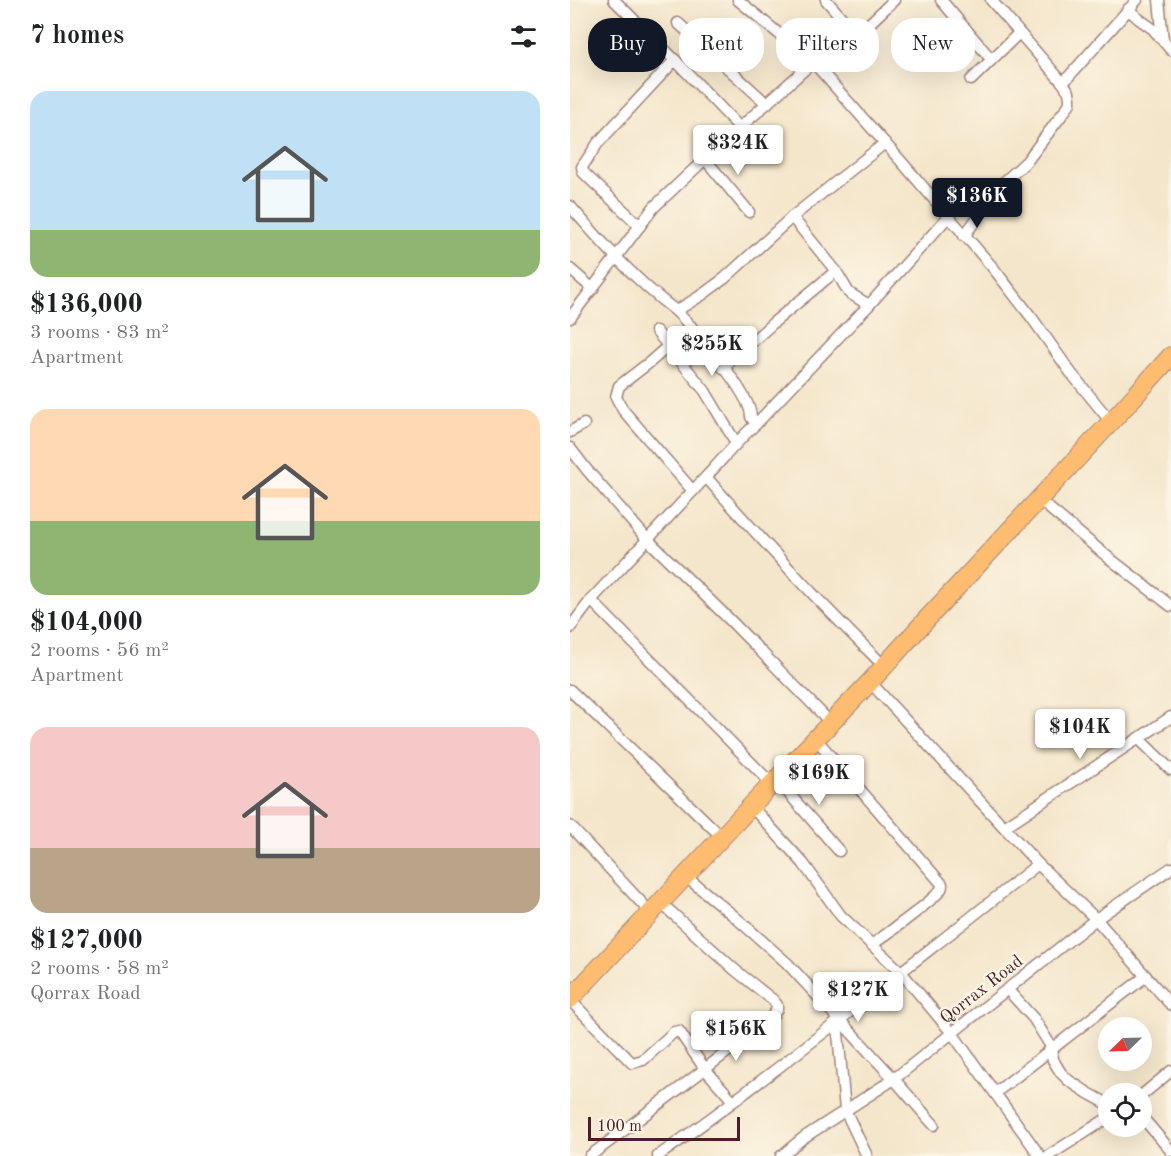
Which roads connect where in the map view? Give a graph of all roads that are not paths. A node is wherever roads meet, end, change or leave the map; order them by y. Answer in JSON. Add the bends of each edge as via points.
{"nodes":[{"id":1,"x":614,"y":0,"type":"edge"},
{"id":2,"x":738,"y":0,"type":"edge"},
{"id":3,"x":826,"y":0,"type":"edge"},
{"id":4,"x":894,"y":0,"type":"edge"},
{"id":5,"x":941,"y":0,"type":"edge"},
{"id":6,"x":991,"y":0,"type":"edge"},
{"id":7,"x":1137,"y":0,"type":"edge"},
{"id":8,"x":1159,"y":0,"type":"edge"},
{"id":9,"x":1128,"y":9,"type":"junction"},
{"id":10,"x":842,"y":18,"type":"edge"},
{"id":11,"x":875,"y":18,"type":"edge"},
{"id":12,"x":678,"y":23,"type":"dead end"},
{"id":13,"x":776,"y":32,"type":"edge"},
{"id":14,"x":1019,"y":33,"type":"junction"},
{"id":15,"x":1163,"y":40,"type":"junction"},
{"id":16,"x":1171,"y":50,"type":"edge"},
{"id":17,"x":992,"y":59,"type":"junction"},
{"id":18,"x":675,"y":60,"type":"junction"},
{"id":19,"x":809,"y":72,"type":"edge"},
{"id":20,"x":822,"y":72,"type":"edge"},
{"id":21,"x":970,"y":80,"type":"dead end"},
{"id":22,"x":1063,"y":83,"type":"junction"},
{"id":23,"x":767,"y":104,"type":"junction"},
{"id":24,"x":740,"y":128,"type":"junction"},
{"id":25,"x":885,"y":143,"type":"junction"},
{"id":26,"x":705,"y":159,"type":"junction"},
{"id":27,"x":570,"y":206,"type":"edge"},
{"id":28,"x":749,"y":212,"type":"dead end"},
{"id":29,"x":792,"y":217,"type":"junction"},
{"id":30,"x":948,"y":217,"type":"junction"},
{"id":31,"x":640,"y":226,"type":"junction"},
{"id":32,"x":964,"y":236,"type":"junction"},
{"id":33,"x":616,"y":258,"type":"junction"},
{"id":34,"x":570,"y":269,"type":"edge"},
{"id":35,"x":836,"y":271,"type":"junction"},
{"id":36,"x":593,"y":289,"type":"junction"},
{"id":37,"x":869,"y":304,"type":"junction"},
{"id":38,"x":676,"y":311,"type":"junction"},
{"id":39,"x":570,"y":318,"type":"edge"},
{"id":40,"x":691,"y":327,"type":"junction"},
{"id":41,"x":656,"y":332,"type":"dead end"},
{"id":42,"x":667,"y":346,"type":"junction"},
{"id":43,"x":1171,"y":356,"type":"edge"},
{"id":44,"x":723,"y":368,"type":"junction"},
{"id":45,"x":1111,"y":422,"type":"junction"},
{"id":46,"x":585,"y":424,"type":"dead end"},
{"id":47,"x":756,"y":424,"type":"junction"},
{"id":48,"x":570,"y":432,"type":"edge"},
{"id":49,"x":736,"y":443,"type":"junction"},
{"id":50,"x":570,"y":448,"type":"edge"},
{"id":51,"x":706,"y":477,"type":"junction"},
{"id":52,"x":693,"y":491,"type":"junction"},
{"id":53,"x":1038,"y":499,"type":"junction"},
{"id":54,"x":647,"y":539,"type":"junction"},
{"id":55,"x":591,"y":600,"type":"junction"},
{"id":56,"x":1171,"y":606,"type":"edge"},
{"id":57,"x":570,"y":628,"type":"edge"},
{"id":58,"x":884,"y":666,"type":"junction"},
{"id":59,"x":870,"y":682,"type":"junction"},
{"id":60,"x":570,"y":690,"type":"edge"},
{"id":61,"x":1171,"y":717,"type":"edge"},
{"id":62,"x":831,"y":723,"type":"junction"},
{"id":63,"x":1138,"y":738,"type":"junction"},
{"id":64,"x":816,"y":739,"type":"junction"},
{"id":65,"x":1171,"y":770,"type":"edge"},
{"id":66,"x":775,"y":782,"type":"junction"},
{"id":67,"x":751,"y":806,"type":"junction"},
{"id":68,"x":570,"y":826,"type":"edge"},
{"id":69,"x":1004,"y":827,"type":"junction"},
{"id":70,"x":722,"y":837,"type":"junction"},
{"id":71,"x":839,"y":851,"type":"dead end"},
{"id":72,"x":1038,"y":864,"type":"junction"},
{"id":73,"x":1171,"y":868,"type":"edge"},
{"id":74,"x":685,"y":876,"type":"junction"},
{"id":75,"x":656,"y":908,"type":"junction"},
{"id":76,"x":1096,"y":919,"type":"junction"},
{"id":77,"x":873,"y":944,"type":"junction"},
{"id":78,"x":902,"y":972,"type":"junction"},
{"id":79,"x":1146,"y":976,"type":"junction"},
{"id":80,"x":1007,"y":989,"type":"junction"},
{"id":81,"x":572,"y":993,"type":"edge"},
{"id":82,"x":1171,"y":1005,"type":"edge"},
{"id":83,"x":838,"y":1021,"type":"junction"},
{"id":84,"x":952,"y":1033,"type":"junction"},
{"id":85,"x":1052,"y":1048,"type":"junction"},
{"id":86,"x":705,"y":1069,"type":"junction"},
{"id":87,"x":1171,"y":1071,"type":"edge"},
{"id":88,"x":894,"y":1079,"type":"junction"},
{"id":89,"x":1152,"y":1087,"type":"edge"},
{"id":90,"x":995,"y":1093,"type":"junction"},
{"id":91,"x":1098,"y":1098,"type":"edge"},
{"id":92,"x":733,"y":1101,"type":"junction"},
{"id":93,"x":845,"y":1110,"type":"junction"},
{"id":94,"x":1098,"y":1124,"type":"edge"},
{"id":95,"x":934,"y":1125,"type":"dead end"},
{"id":96,"x":1152,"y":1128,"type":"edge"},
{"id":97,"x":1171,"y":1150,"type":"edge"},
{"id":98,"x":590,"y":1156,"type":"edge"},
{"id":99,"x":658,"y":1156,"type":"edge"},
{"id":100,"x":781,"y":1156,"type":"edge"},
{"id":101,"x":867,"y":1156,"type":"edge"},
{"id":102,"x":1040,"y":1156,"type":"edge"},
{"id":103,"x":1048,"y":1156,"type":"edge"}],
"edges":[{"from":1,"to":18,"type":"street"},
{"from":2,"to":13,"type":"street"},
{"from":3,"to":10,"type":"street"},
{"from":4,"to":11,"type":"street"},
{"from":5,"to":17,"type":"street"},
{"from":6,"to":14,"type":"street"},
{"from":7,"to":9,"type":"street"},
{"from":8,"to":15,"type":"street"},
{"from":9,"to":15,"type":"street"},
{"from":9,"to":22,"type":"street"},
{"from":12,"to":23,"type":"street"},
{"from":14,"to":17,"type":"street"},
{"from":14,"to":22,"type":"street"},
{"from":15,"to":16,"type":"street"},
{"from":17,"to":21,"type":"street"},
{"from":18,"to":24,"type":"street"},
{"from":18,"to":31,"type":"street","via":[[598,143],[582,167]]},
{"from":19,"to":23,"type":"street"},
{"from":20,"to":25,"type":"street"},
{"from":22,"to":32,"type":"street","via":[[1070,92],[1070,103]]},
{"from":23,"to":24,"type":"street"},
{"from":24,"to":26,"type":"street"},
{"from":25,"to":29,"type":"street"},
{"from":25,"to":30,"type":"street"},
{"from":26,"to":28,"type":"street"},
{"from":26,"to":31,"type":"street","via":[[654,207]]},
{"from":27,"to":33,"type":"street"},
{"from":29,"to":35,"type":"street"},
{"from":29,"to":38,"type":"street","via":[[725,278]]},
{"from":30,"to":32,"type":"street"},
{"from":30,"to":37,"type":"street"},
{"from":31,"to":33,"type":"street"},
{"from":32,"to":45,"type":"street","via":[[994,269]]},
{"from":33,"to":36,"type":"street"},
{"from":33,"to":38,"type":"street"},
{"from":34,"to":36,"type":"street"},
{"from":35,"to":37,"type":"street","via":[[849,292]]},
{"from":35,"to":44,"type":"street"},
{"from":36,"to":39,"type":"street"},
{"from":37,"to":47,"type":"street"},
{"from":38,"to":40,"type":"street"},
{"from":40,"to":42,"type":"street"},
{"from":40,"to":44,"type":"street"},
{"from":41,"to":42,"type":"street"},
{"from":42,"to":49,"type":"street","via":[[705,391]]},
{"from":42,"to":52,"type":"street","via":[[619,386],[616,397]]},
{"from":43,"to":45,"type":"main road"},
{"from":44,"to":47,"type":"street","via":[[744,396]]},
{"from":45,"to":53,"type":"main road"},
{"from":46,"to":48,"type":"street"},
{"from":47,"to":49,"type":"street"},
{"from":49,"to":51,"type":"street"},
{"from":50,"to":54,"type":"street"},
{"from":51,"to":52,"type":"street"},
{"from":51,"to":58,"type":"street"},
{"from":52,"to":54,"type":"street"},
{"from":53,"to":56,"type":"street"},
{"from":53,"to":58,"type":"main road"},
{"from":54,"to":55,"type":"street"},
{"from":54,"to":62,"type":"street"},
{"from":55,"to":57,"type":"street"},
{"from":55,"to":66,"type":"street"},
{"from":58,"to":59,"type":"main road"},
{"from":59,"to":62,"type":"main road"},
{"from":59,"to":69,"type":"street"},
{"from":60,"to":70,"type":"street"},
{"from":61,"to":63,"type":"street"},
{"from":62,"to":64,"type":"main road"},
{"from":63,"to":65,"type":"street"},
{"from":63,"to":69,"type":"street"},
{"from":64,"to":66,"type":"main road"},
{"from":64,"to":77,"type":"street","via":[[942,885],[928,902]]},
{"from":66,"to":67,"type":"main road"},
{"from":66,"to":71,"type":"street"},
{"from":67,"to":70,"type":"main road"},
{"from":67,"to":77,"type":"street","via":[[803,863],[841,916]]},
{"from":68,"to":75,"type":"street"},
{"from":69,"to":72,"type":"street"},
{"from":70,"to":74,"type":"main road"},
{"from":72,"to":76,"type":"street"},
{"from":72,"to":78,"type":"street"},
{"from":73,"to":76,"type":"street","name":"Qorrax Road"},
{"from":74,"to":75,"type":"main road"},
{"from":74,"to":83,"type":"street","via":[[787,963]]},
{"from":75,"to":81,"type":"main road"},
{"from":75,"to":86,"type":"street","via":[[777,1005],[771,1018]]},
{"from":76,"to":79,"type":"street"},
{"from":76,"to":80,"type":"street","name":"Qorrax Road"},
{"from":77,"to":78,"type":"street"},
{"from":78,"to":83,"type":"street"},
{"from":78,"to":84,"type":"street"},
{"from":79,"to":82,"type":"street"},
{"from":79,"to":85,"type":"street"},
{"from":80,"to":84,"type":"street","name":"Qorrax Road"},
{"from":80,"to":85,"type":"street","via":[[1034,1019]]},
{"from":81,"to":86,"type":"street","via":[[632,1063],[643,1060],[679,1031]]},
{"from":83,"to":88,"type":"street"},
{"from":83,"to":92,"type":"street"},
{"from":83,"to":93,"type":"street"},
{"from":84,"to":88,"type":"street","name":"Qorrax Road"},
{"from":84,"to":90,"type":"street"},
{"from":85,"to":90,"type":"street"},
{"from":85,"to":91,"type":"street","via":[[1057,1068],[1068,1080]]},
{"from":86,"to":92,"type":"street"},
{"from":86,"to":98,"type":"street"},
{"from":87,"to":89,"type":"street"},
{"from":88,"to":93,"type":"street","name":"Qorrax Road"},
{"from":88,"to":95,"type":"street"},
{"from":90,"to":102,"type":"street"},
{"from":92,"to":99,"type":"street"},
{"from":93,"to":100,"type":"street","name":"Qorrax Road"},
{"from":93,"to":101,"type":"street"},
{"from":94,"to":103,"type":"street"},
{"from":96,"to":97,"type":"street"}]}
